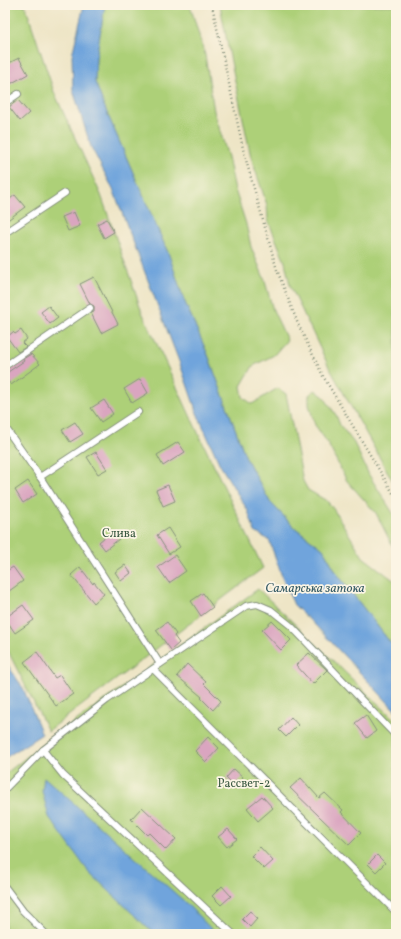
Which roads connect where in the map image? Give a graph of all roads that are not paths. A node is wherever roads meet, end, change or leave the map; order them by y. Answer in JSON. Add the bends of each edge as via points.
{"nodes":[{"id":1,"x":18,"y":94,"type":"dead end"},
{"id":2,"x":5,"y":103,"type":"edge"},
{"id":3,"x":65,"y":193,"type":"dead end"},
{"id":4,"x":5,"y":234,"type":"edge"},
{"id":5,"x":90,"y":308,"type":"dead end"},
{"id":6,"x":5,"y":366,"type":"edge"},
{"id":7,"x":138,"y":412,"type":"dead end"},
{"id":8,"x":5,"y":427,"type":"edge"},
{"id":9,"x":40,"y":477,"type":"junction"},
{"id":10,"x":160,"y":664,"type":"junction"},
{"id":11,"x":154,"y":670,"type":"junction"},
{"id":12,"x":396,"y":736,"type":"edge"},
{"id":13,"x":43,"y":750,"type":"junction"},
{"id":14,"x":5,"y":789,"type":"edge"},
{"id":15,"x":5,"y":887,"type":"edge"},
{"id":16,"x":396,"y":912,"type":"edge"},
{"id":17,"x":46,"y":934,"type":"edge"},
{"id":18,"x":233,"y":934,"type":"edge"}],
"edges":[{"from":1,"to":2,"type":"lane"},
{"from":3,"to":4,"type":"lane"},
{"from":5,"to":6,"type":"lane"},
{"from":7,"to":9,"type":"lane"},
{"from":8,"to":9,"type":"lane"},
{"from":9,"to":10,"type":"lane"},
{"from":10,"to":11,"type":"lane"},
{"from":10,"to":12,"type":"lane","via":[[246,606],[257,604],[271,610],[291,626]]},
{"from":11,"to":13,"type":"lane","via":[[107,700]]},
{"from":11,"to":16,"type":"lane"},
{"from":13,"to":14,"type":"lane"},
{"from":13,"to":18,"type":"lane","via":[[63,775]]},
{"from":15,"to":17,"type":"lane","via":[[23,911]]}]}
